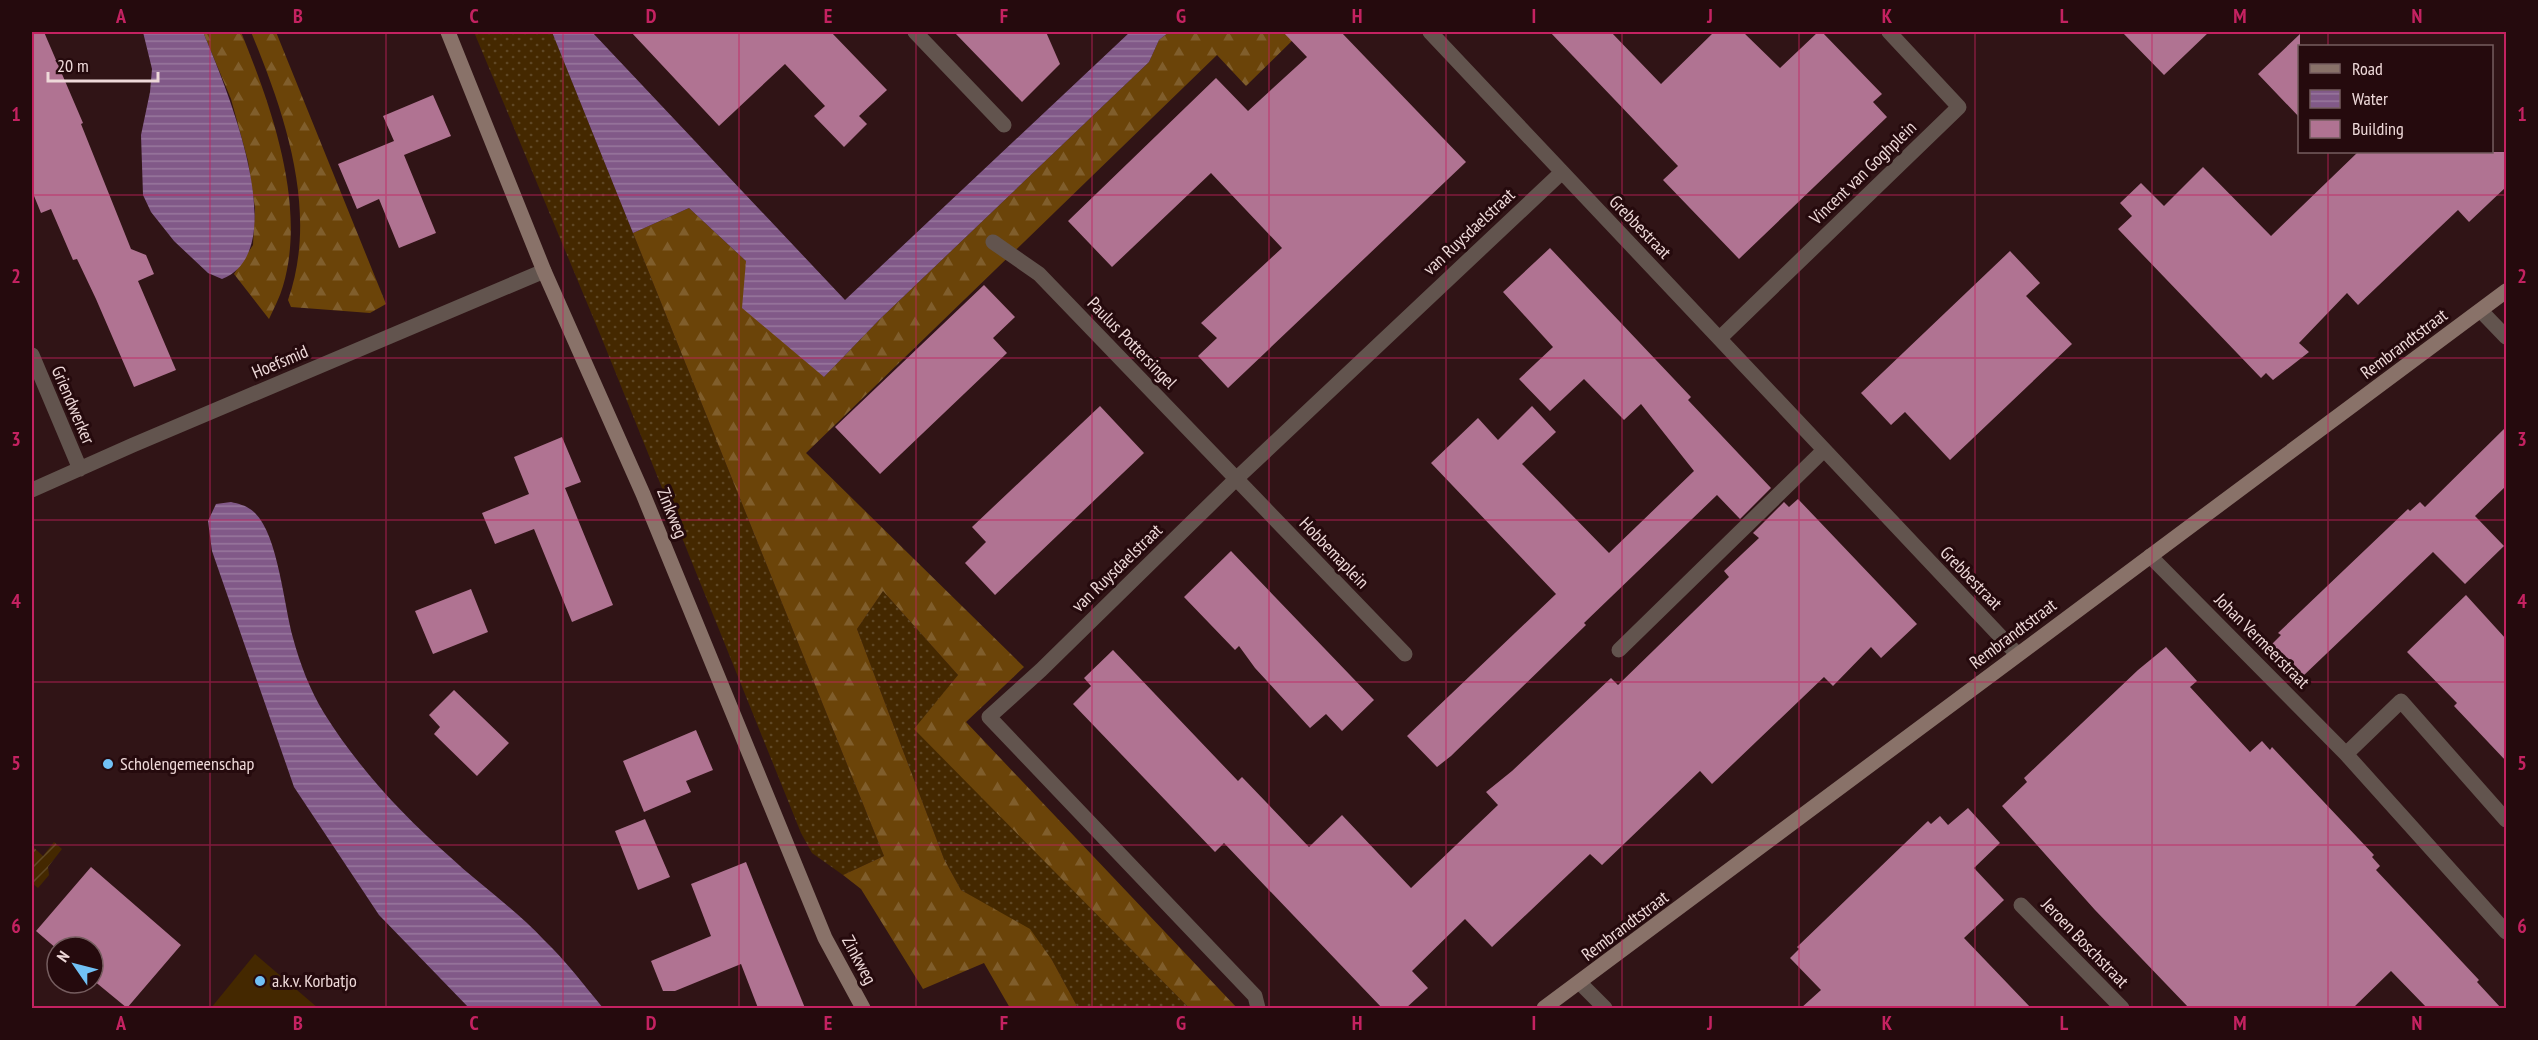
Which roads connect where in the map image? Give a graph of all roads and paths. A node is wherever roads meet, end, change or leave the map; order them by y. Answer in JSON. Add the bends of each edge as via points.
{"nodes":[{"id":1,"x":448,"y":32,"type":"edge"},
{"id":2,"x":915,"y":32,"type":"edge"},
{"id":3,"x":1430,"y":32,"type":"edge"},
{"id":4,"x":1889,"y":32,"type":"edge"},
{"id":5,"x":1004,"y":125,"type":"dead end"},
{"id":6,"x":1561,"y":173,"type":"junction"},
{"id":7,"x":993,"y":242,"type":"dead end"},
{"id":8,"x":544,"y":271,"type":"junction"},
{"id":9,"x":2506,"y":291,"type":"edge"},
{"id":10,"x":2481,"y":311,"type":"junction"},
{"id":11,"x":2506,"y":337,"type":"edge"},
{"id":12,"x":1720,"y":338,"type":"junction"},
{"id":13,"x":32,"y":355,"type":"edge"},
{"id":14,"x":1823,"y":451,"type":"junction"},
{"id":15,"x":80,"y":470,"type":"junction"},
{"id":16,"x":1236,"y":479,"type":"junction"},
{"id":17,"x":32,"y":490,"type":"edge"},
{"id":18,"x":2150,"y":556,"type":"junction"},
{"id":19,"x":1618,"y":650,"type":"dead end"},
{"id":20,"x":1405,"y":654,"type":"dead end"},
{"id":21,"x":2017,"y":654,"type":"junction"},
{"id":22,"x":2346,"y":754,"type":"junction"},
{"id":23,"x":2506,"y":820,"type":"edge"},
{"id":24,"x":2021,"y":905,"type":"dead end"},
{"id":25,"x":2505,"y":926,"type":"edge"},
{"id":26,"x":1580,"y":983,"type":"junction"},
{"id":27,"x":863,"y":1008,"type":"edge"},
{"id":28,"x":1258,"y":1008,"type":"edge"},
{"id":29,"x":1544,"y":1008,"type":"edge"},
{"id":30,"x":1605,"y":1008,"type":"edge"},
{"id":31,"x":2122,"y":1008,"type":"edge"}],
"edges":[{"from":1,"to":8,"type":"street","name":"Zinkweg"},
{"from":2,"to":5,"type":"street"},
{"from":3,"to":6,"type":"street","name":"Grebbestraat"},
{"from":4,"to":12,"type":"street","name":"Vincent van Goghplein","via":[[1959,107]]},
{"from":6,"to":12,"type":"street","name":"Grebbestraat"},
{"from":6,"to":16,"type":"street","name":"van Ruysdaelstraat"},
{"from":7,"to":16,"type":"street","name":"Paulus Pottersingel","via":[[1039,274]]},
{"from":8,"to":15,"type":"street","name":"Hoefsmid"},
{"from":8,"to":27,"type":"street","name":"Zinkweg","via":[[643,494],[825,938]]},
{"from":9,"to":10,"type":"street","name":"Rembrandtstraat"},
{"from":10,"to":11,"type":"street"},
{"from":10,"to":18,"type":"street","name":"Rembrandtstraat"},
{"from":12,"to":14,"type":"street","name":"Grebbestraat"},
{"from":13,"to":15,"type":"street","name":"Griendwerker"},
{"from":14,"to":19,"type":"street"},
{"from":14,"to":21,"type":"street","name":"Grebbestraat"},
{"from":15,"to":17,"type":"street","name":"Hoefsmid"},
{"from":16,"to":20,"type":"street","name":"Hobbemaplein"},
{"from":16,"to":28,"type":"street","name":"van Ruysdaelstraat","via":[[989,717],[1255,996]]},
{"from":18,"to":21,"type":"street","name":"Rembrandtstraat"},
{"from":18,"to":22,"type":"street","name":"Johan Vermeerstraat"},
{"from":21,"to":26,"type":"street","name":"Rembrandtstraat"},
{"from":22,"to":23,"type":"street","via":[[2401,701]]},
{"from":22,"to":25,"type":"street","name":"Johan Vermeerstraat"},
{"from":24,"to":31,"type":"street","name":"Jeroen Boschstraat"},
{"from":26,"to":29,"type":"street","name":"Rembrandtstraat"},
{"from":26,"to":30,"type":"street"}]}
